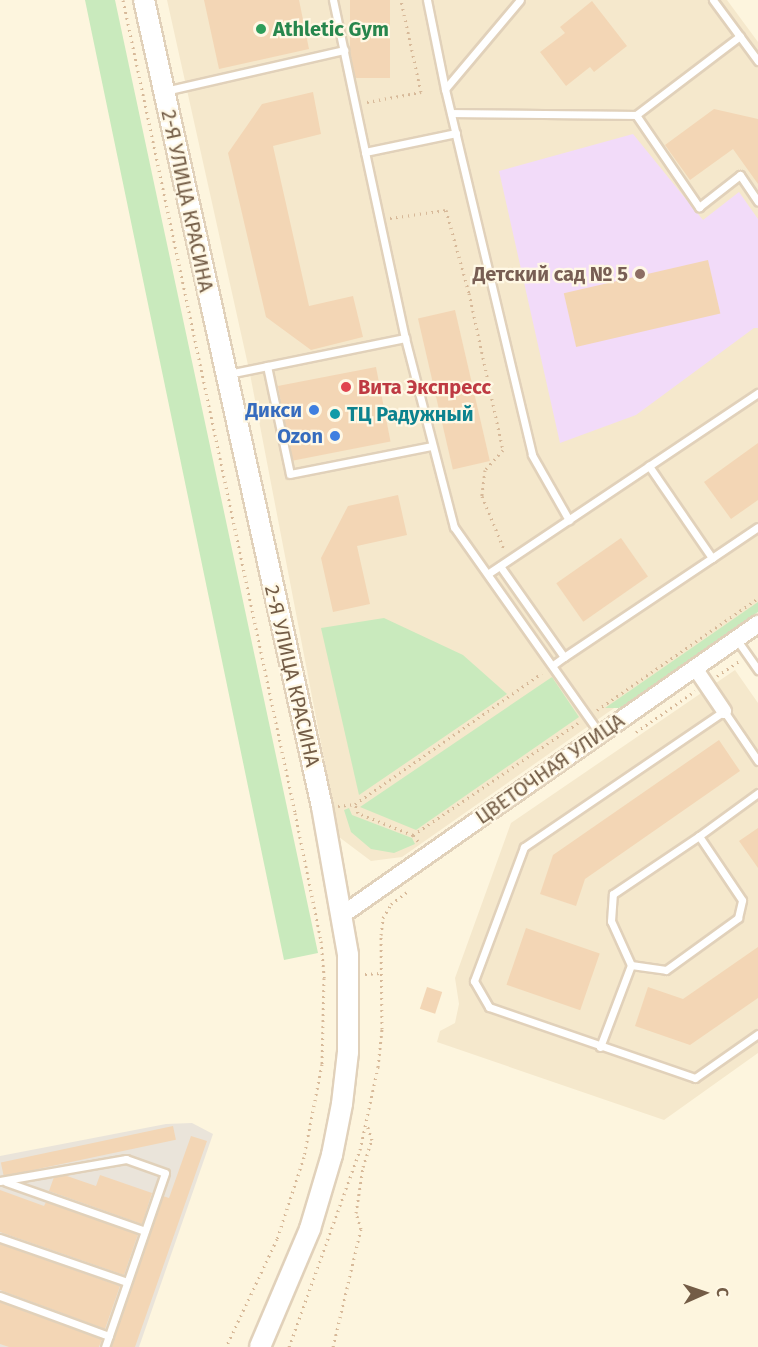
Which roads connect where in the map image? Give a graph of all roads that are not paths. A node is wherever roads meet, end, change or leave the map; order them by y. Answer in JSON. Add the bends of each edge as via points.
{"nodes":[{"id":1,"x":144,"y":0,"type":"edge"},
{"id":2,"x":333,"y":0,"type":"edge"},
{"id":3,"x":427,"y":0,"type":"edge"},
{"id":4,"x":520,"y":0,"type":"edge"},
{"id":5,"x":714,"y":0,"type":"edge"},
{"id":6,"x":740,"y":36,"type":"junction"},
{"id":7,"x":344,"y":51,"type":"junction"},
{"id":8,"x":758,"y":61,"type":"edge"},
{"id":9,"x":445,"y":89,"type":"junction"},
{"id":10,"x":164,"y":91,"type":"junction"},
{"id":11,"x":451,"y":113,"type":"junction"},
{"id":12,"x":636,"y":115,"type":"junction"},
{"id":13,"x":456,"y":133,"type":"junction"},
{"id":14,"x":365,"y":152,"type":"junction"},
{"id":15,"x":758,"y":202,"type":"edge"},
{"id":16,"x":405,"y":338,"type":"junction"},
{"id":17,"x":267,"y":366,"type":"junction"},
{"id":18,"x":225,"y":375,"type":"junction"},
{"id":19,"x":758,"y":393,"type":"edge"},
{"id":20,"x":431,"y":446,"type":"junction"},
{"id":21,"x":650,"y":466,"type":"junction"},
{"id":22,"x":569,"y":520,"type":"junction"},
{"id":23,"x":758,"y":527,"type":"edge"},
{"id":24,"x":712,"y":558,"type":"junction"},
{"id":25,"x":500,"y":566,"type":"junction"},
{"id":26,"x":489,"y":573,"type":"junction"},
{"id":27,"x":758,"y":624,"type":"edge"},
{"id":28,"x":737,"y":639,"type":"junction"},
{"id":29,"x":564,"y":657,"type":"junction"},
{"id":30,"x":553,"y":665,"type":"junction"},
{"id":31,"x":695,"y":668,"type":"junction"},
{"id":32,"x":758,"y":670,"type":"edge"},
{"id":33,"x":724,"y":711,"type":"junction"},
{"id":34,"x":600,"y":734,"type":"junction"},
{"id":35,"x":758,"y":761,"type":"edge"},
{"id":36,"x":758,"y":794,"type":"edge"},
{"id":37,"x":699,"y":836,"type":"junction"},
{"id":38,"x":342,"y":915,"type":"junction"},
{"id":39,"x":631,"y":965,"type":"junction"},
{"id":40,"x":758,"y":1034,"type":"edge"},
{"id":41,"x":600,"y":1047,"type":"junction"},
{"id":42,"x":2,"y":1181,"type":"edge"},
{"id":43,"x":145,"y":1232,"type":"junction"},
{"id":44,"x":0,"y":1238,"type":"edge"},
{"id":45,"x":127,"y":1282,"type":"junction"},
{"id":46,"x":0,"y":1296,"type":"edge"},
{"id":47,"x":109,"y":1336,"type":"junction"},
{"id":48,"x":105,"y":1347,"type":"edge"},
{"id":49,"x":260,"y":1347,"type":"edge"}],
"edges":[{"from":1,"to":10,"type":"main road","name":"2-Я УЛИЦА КРАСИНА"},
{"from":2,"to":7,"type":"lane"},
{"from":3,"to":9,"type":"lane"},
{"from":4,"to":9,"type":"lane"},
{"from":5,"to":6,"type":"lane"},
{"from":6,"to":8,"type":"lane"},
{"from":6,"to":12,"type":"lane"},
{"from":7,"to":10,"type":"lane"},
{"from":7,"to":14,"type":"lane"},
{"from":9,"to":11,"type":"lane"},
{"from":10,"to":18,"type":"main road","name":"2-Я УЛИЦА КРАСИНА"},
{"from":11,"to":12,"type":"lane"},
{"from":11,"to":13,"type":"lane"},
{"from":12,"to":15,"type":"lane","via":[[699,207],[740,175]]},
{"from":13,"to":14,"type":"lane"},
{"from":13,"to":22,"type":"lane","via":[[532,455]]},
{"from":14,"to":16,"type":"lane"},
{"from":16,"to":17,"type":"lane"},
{"from":16,"to":20,"type":"lane"},
{"from":17,"to":18,"type":"lane"},
{"from":17,"to":20,"type":"lane","via":[[290,474]]},
{"from":18,"to":38,"type":"main road","name":"2-Я УЛИЦА КРАСИНА","via":[[322,807]]},
{"from":19,"to":21,"type":"lane"},
{"from":20,"to":26,"type":"lane","via":[[454,527]]},
{"from":21,"to":22,"type":"lane"},
{"from":21,"to":24,"type":"lane"},
{"from":22,"to":25,"type":"lane"},
{"from":23,"to":24,"type":"lane"},
{"from":24,"to":29,"type":"lane"},
{"from":25,"to":26,"type":"lane"},
{"from":25,"to":29,"type":"lane"},
{"from":26,"to":30,"type":"lane"},
{"from":27,"to":28,"type":"street","name":"ЦВЕТОЧНАЯ УЛИЦА"},
{"from":28,"to":31,"type":"street","name":"ЦВЕТОЧНАЯ УЛИЦА"},
{"from":28,"to":32,"type":"lane"},
{"from":29,"to":30,"type":"lane"},
{"from":30,"to":34,"type":"lane"},
{"from":31,"to":33,"type":"street"},
{"from":31,"to":34,"type":"street","name":"ЦВЕТОЧНАЯ УЛИЦА"},
{"from":33,"to":35,"type":"lane"},
{"from":33,"to":41,"type":"lane","via":[[524,847],[515,869],[474,981],[489,1007]]},
{"from":34,"to":38,"type":"street","name":"ЦВЕТОЧНАЯ УЛИЦА"},
{"from":36,"to":37,"type":"lane"},
{"from":37,"to":39,"type":"lane","via":[[613,894],[611,921]]},
{"from":37,"to":39,"type":"lane","via":[[742,900],[738,918],[666,970]]},
{"from":38,"to":49,"type":"main road","name":"2-Я УЛИЦА КРАСИНА","via":[[350,1009],[337,1129],[310,1229]]},
{"from":39,"to":41,"type":"lane"},
{"from":40,"to":41,"type":"lane","via":[[695,1078]]},
{"from":42,"to":43,"type":"lane"},
{"from":42,"to":43,"type":"lane","via":[[126,1159],[165,1173]]},
{"from":43,"to":45,"type":"lane"},
{"from":44,"to":45,"type":"lane"},
{"from":45,"to":47,"type":"lane"},
{"from":46,"to":47,"type":"lane"},
{"from":47,"to":48,"type":"lane"}]}
